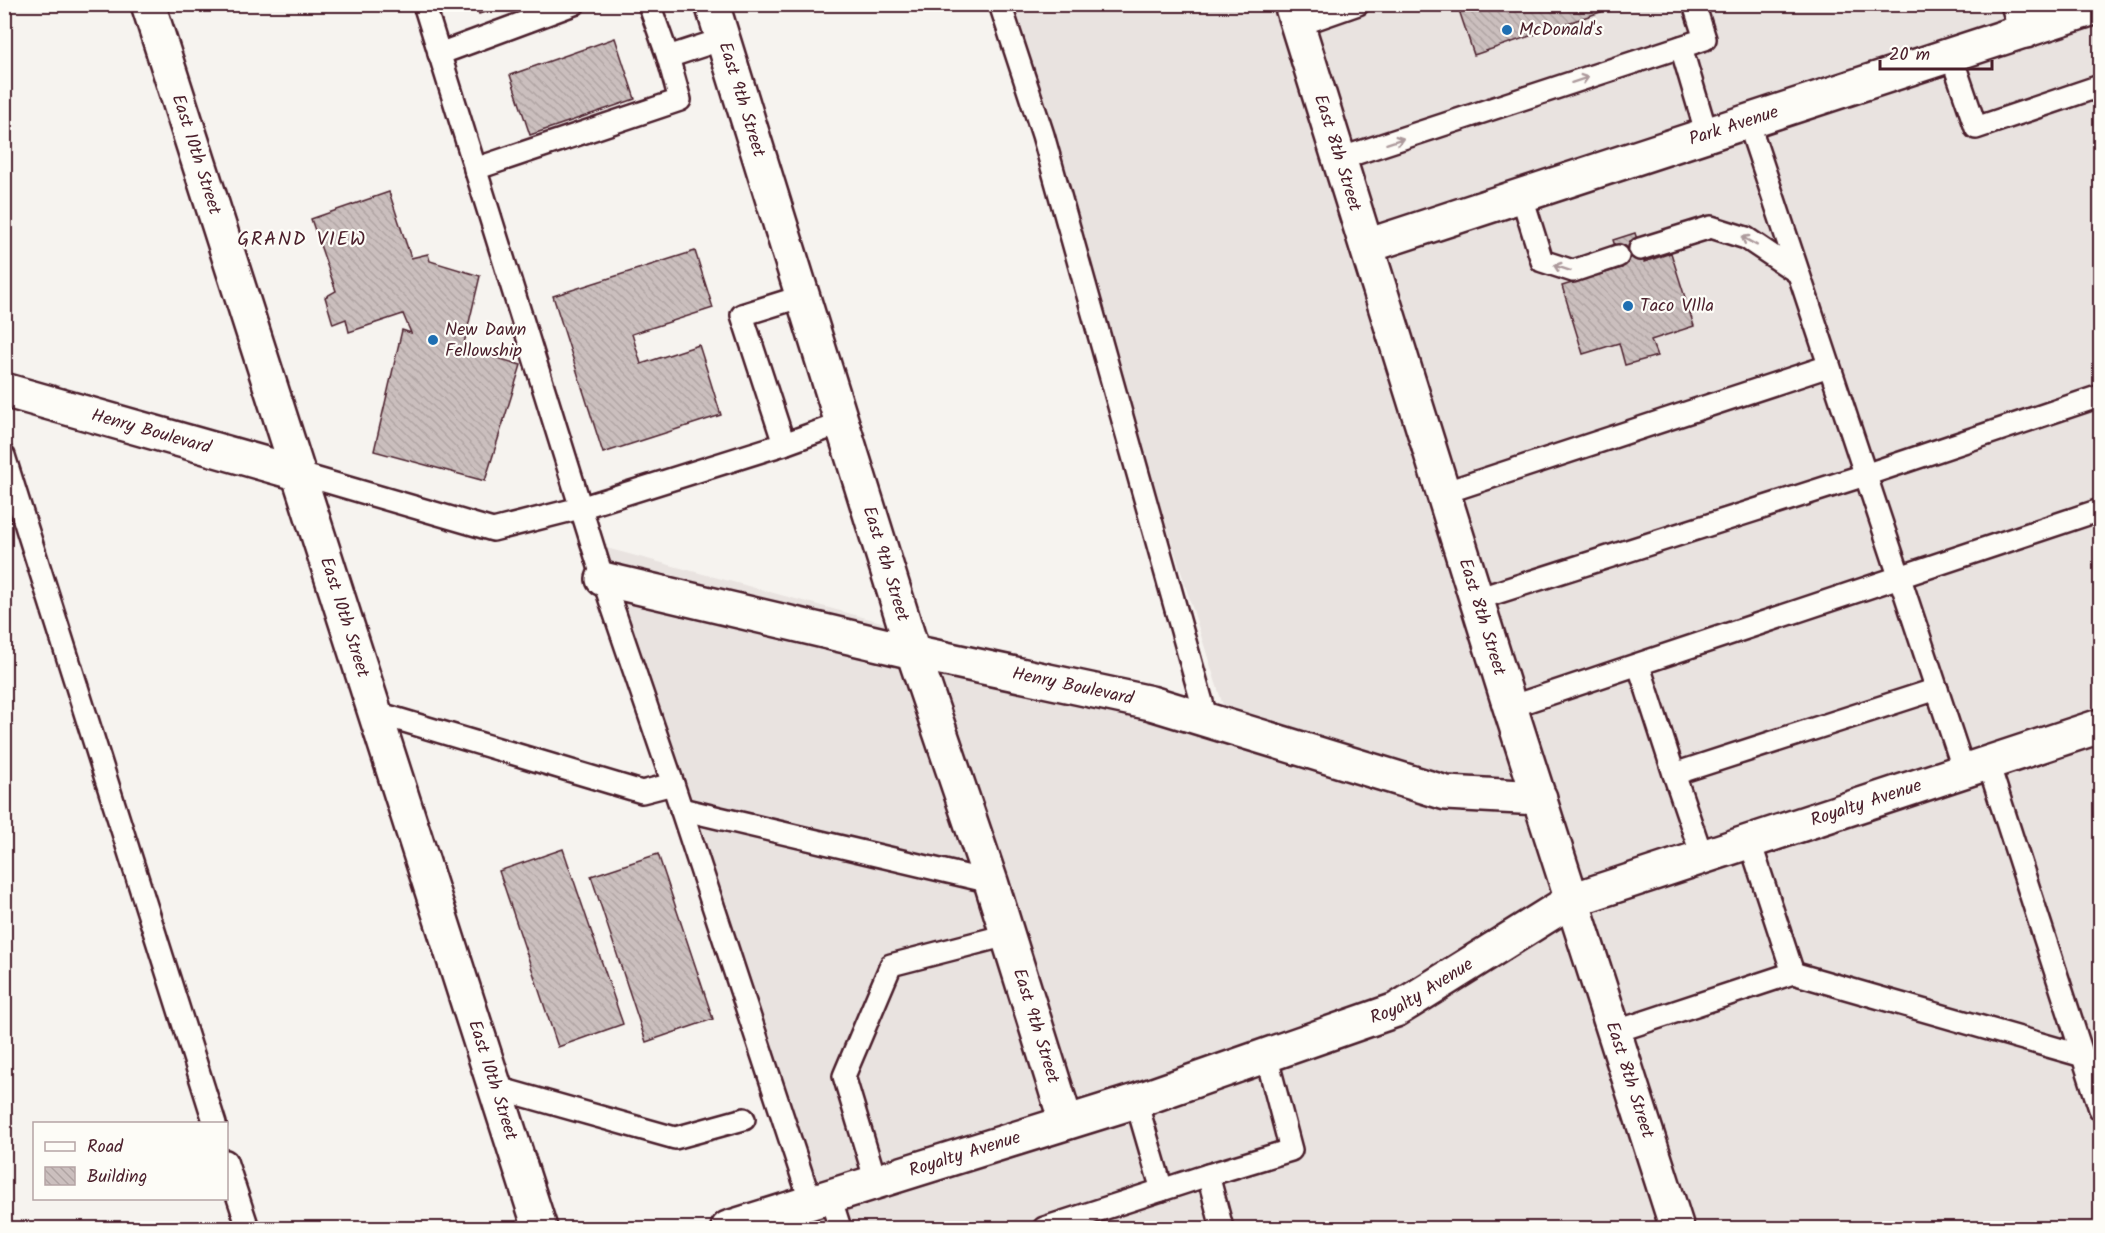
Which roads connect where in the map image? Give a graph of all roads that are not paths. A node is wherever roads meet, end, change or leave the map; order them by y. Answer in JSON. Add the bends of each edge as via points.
{"nodes":[{"id":1,"x":148,"y":4,"type":"edge"},
{"id":2,"x":424,"y":4,"type":"edge"},
{"id":3,"x":574,"y":4,"type":"edge"},
{"id":4,"x":649,"y":4,"type":"edge"},
{"id":5,"x":712,"y":4,"type":"edge"},
{"id":6,"x":1000,"y":4,"type":"edge"},
{"id":7,"x":1358,"y":4,"type":"edge"},
{"id":8,"x":1694,"y":4,"type":"edge"},
{"id":9,"x":2100,"y":6,"type":"edge"},
{"id":10,"x":1295,"y":15,"type":"edge"},
{"id":11,"x":2022,"y":18,"type":"edge"},
{"id":12,"x":723,"y":39,"type":"junction"},
{"id":13,"x":1681,"y":47,"type":"junction"},
{"id":14,"x":439,"y":54,"type":"junction"},
{"id":15,"x":1951,"y":55,"type":"junction"},
{"id":16,"x":668,"y":57,"type":"junction"},
{"id":17,"x":2100,"y":86,"type":"edge"},
{"id":18,"x":1748,"y":122,"type":"junction"},
{"id":19,"x":1707,"y":135,"type":"junction"},
{"id":20,"x":1339,"y":159,"type":"junction"},
{"id":21,"x":475,"y":169,"type":"junction"},
{"id":22,"x":1522,"y":197,"type":"junction"},
{"id":23,"x":1366,"y":246,"type":"junction"},
{"id":24,"x":1640,"y":249,"type":"dead end"},
{"id":25,"x":1618,"y":256,"type":"dead end"},
{"id":26,"x":1798,"y":273,"type":"junction"},
{"id":27,"x":803,"y":296,"type":"junction"},
{"id":28,"x":1829,"y":366,"type":"junction"},
{"id":29,"x":4,"y":390,"type":"edge"},
{"id":30,"x":2100,"y":396,"type":"edge"},
{"id":31,"x":842,"y":423,"type":"junction"},
{"id":32,"x":784,"y":444,"type":"junction"},
{"id":33,"x":4,"y":456,"type":"edge"},
{"id":34,"x":297,"y":473,"type":"junction"},
{"id":35,"x":1865,"y":475,"type":"junction"},
{"id":36,"x":1443,"y":493,"type":"junction"},
{"id":37,"x":580,"y":508,"type":"junction"},
{"id":38,"x":2100,"y":510,"type":"edge"},
{"id":39,"x":1900,"y":578,"type":"junction"},
{"id":40,"x":603,"y":579,"type":"junction"},
{"id":41,"x":1477,"y":599,"type":"junction"},
{"id":42,"x":913,"y":652,"type":"junction"},
{"id":43,"x":1639,"y":666,"type":"junction"},
{"id":44,"x":1937,"y":689,"type":"junction"},
{"id":45,"x":1510,"y":707,"type":"junction"},
{"id":46,"x":374,"y":712,"type":"junction"},
{"id":47,"x":1207,"y":720,"type":"junction"},
{"id":48,"x":2100,"y":726,"type":"edge"},
{"id":49,"x":1976,"y":767,"type":"junction"},
{"id":50,"x":1674,"y":774,"type":"junction"},
{"id":51,"x":673,"y":784,"type":"junction"},
{"id":52,"x":1540,"y":798,"type":"junction"},
{"id":53,"x":681,"y":809,"type":"junction"},
{"id":54,"x":1750,"y":842,"type":"junction"},
{"id":55,"x":1701,"y":856,"type":"junction"},
{"id":56,"x":991,"y":882,"type":"junction"},
{"id":57,"x":1572,"y":900,"type":"junction"},
{"id":58,"x":1007,"y":935,"type":"junction"},
{"id":59,"x":1793,"y":973,"type":"junction"},
{"id":60,"x":1614,"y":1032,"type":"junction"},
{"id":61,"x":1266,"y":1055,"type":"junction"},
{"id":62,"x":2083,"y":1056,"type":"junction"},
{"id":63,"x":494,"y":1087,"type":"junction"},
{"id":64,"x":1136,"y":1101,"type":"junction"},
{"id":65,"x":2100,"y":1109,"type":"edge"},
{"id":66,"x":744,"y":1119,"type":"dead end"},
{"id":67,"x":214,"y":1122,"type":"edge"},
{"id":68,"x":1066,"y":1122,"type":"junction"},
{"id":69,"x":228,"y":1167,"type":"edge"},
{"id":70,"x":1208,"y":1175,"type":"junction"},
{"id":71,"x":876,"y":1182,"type":"junction"},
{"id":72,"x":1162,"y":1190,"type":"junction"},
{"id":73,"x":820,"y":1200,"type":"junction"},
{"id":74,"x":248,"y":1228,"type":"edge"},
{"id":75,"x":540,"y":1228,"type":"edge"},
{"id":76,"x":728,"y":1228,"type":"edge"},
{"id":77,"x":840,"y":1228,"type":"edge"},
{"id":78,"x":1044,"y":1228,"type":"edge"},
{"id":79,"x":1222,"y":1228,"type":"edge"},
{"id":80,"x":1677,"y":1228,"type":"edge"}],
"edges":[{"from":1,"to":34,"type":"street","name":"East 10th Street"},
{"from":2,"to":14,"type":"lane"},
{"from":3,"to":14,"type":"lane"},
{"from":4,"to":16,"type":"lane"},
{"from":5,"to":12,"type":"street","name":"East 9th Street"},
{"from":6,"to":47,"type":"lane","via":[[1043,135]]},
{"from":7,"to":10,"type":"lane"},
{"from":8,"to":13,"type":"lane","via":[[1705,39]]},
{"from":9,"to":11,"type":"street","name":"Park Avenue"},
{"from":10,"to":20,"type":"street","name":"East 8th Street"},
{"from":11,"to":15,"type":"street","name":"Park Avenue"},
{"from":12,"to":16,"type":"lane"},
{"from":12,"to":27,"type":"street","name":"East 9th Street"},
{"from":13,"to":19,"type":"lane"},
{"from":20,"to":13,"type":"lane","one_way":true},
{"from":14,"to":21,"type":"lane"},
{"from":15,"to":17,"type":"lane","via":[[1976,128]]},
{"from":15,"to":18,"type":"street","name":"Park Avenue"},
{"from":16,"to":21,"type":"lane","via":[[680,100]]},
{"from":18,"to":19,"type":"street","name":"Park Avenue"},
{"from":18,"to":26,"type":"lane"},
{"from":19,"to":22,"type":"street","name":"Park Avenue"},
{"from":20,"to":23,"type":"street","name":"East 8th Street"},
{"from":21,"to":37,"type":"lane"},
{"from":22,"to":23,"type":"street","name":"Park Avenue"},
{"from":25,"to":22,"type":"lane","one_way":true,"via":[[1573,271],[1542,261]]},
{"from":23,"to":36,"type":"street","name":"East 8th Street"},
{"from":26,"to":24,"type":"lane","one_way":true,"via":[[1746,238],[1711,227]]},
{"from":26,"to":28,"type":"lane"},
{"from":27,"to":31,"type":"street","name":"East 9th Street"},
{"from":27,"to":32,"type":"lane","via":[[742,315]]},
{"from":28,"to":35,"type":"lane"},
{"from":28,"to":36,"type":"lane"},
{"from":29,"to":34,"type":"street","name":"Henry Boulevard"},
{"from":30,"to":35,"type":"lane"},
{"from":31,"to":32,"type":"lane"},
{"from":31,"to":42,"type":"street","name":"East 9th Street"},
{"from":32,"to":37,"type":"lane"},
{"from":33,"to":67,"type":"lane"},
{"from":34,"to":37,"type":"lane","via":[[493,530]]},
{"from":34,"to":46,"type":"street","name":"East 10th Street"},
{"from":35,"to":39,"type":"lane"},
{"from":35,"to":41,"type":"lane"},
{"from":36,"to":41,"type":"street","name":"East 8th Street"},
{"from":37,"to":40,"type":"lane"},
{"from":38,"to":39,"type":"lane"},
{"from":39,"to":43,"type":"lane"},
{"from":39,"to":44,"type":"lane"},
{"from":40,"to":42,"type":"street","name":"Henry Boulevard"},
{"from":40,"to":51,"type":"lane"},
{"from":41,"to":45,"type":"street","name":"East 8th Street"},
{"from":42,"to":47,"type":"street","name":"Henry Boulevard","via":[[1151,703]]},
{"from":42,"to":56,"type":"street","name":"East 9th Street"},
{"from":43,"to":45,"type":"lane"},
{"from":43,"to":50,"type":"lane"},
{"from":44,"to":49,"type":"lane"},
{"from":44,"to":50,"type":"lane"},
{"from":45,"to":52,"type":"street","name":"East 8th Street"},
{"from":46,"to":51,"type":"lane","via":[[642,792]]},
{"from":46,"to":63,"type":"street","name":"East 10th Street"},
{"from":47,"to":52,"type":"street","name":"Henry Boulevard","via":[[1446,793]]},
{"from":48,"to":49,"type":"street","name":"Royalty Avenue"},
{"from":49,"to":54,"type":"street","name":"Royalty Avenue"},
{"from":49,"to":62,"type":"lane"},
{"from":50,"to":55,"type":"lane"},
{"from":51,"to":53,"type":"lane"},
{"from":52,"to":57,"type":"street","name":"East 8th Street"},
{"from":53,"to":56,"type":"lane"},
{"from":53,"to":73,"type":"lane"},
{"from":54,"to":55,"type":"street","name":"Royalty Avenue"},
{"from":54,"to":59,"type":"lane"},
{"from":55,"to":57,"type":"street","name":"Royalty Avenue"},
{"from":56,"to":58,"type":"street","name":"East 9th Street"},
{"from":57,"to":60,"type":"street","name":"East 8th Street"},
{"from":57,"to":61,"type":"street","name":"Royalty Avenue","via":[[1396,1010]]},
{"from":58,"to":68,"type":"street","name":"East 9th Street"},
{"from":58,"to":71,"type":"lane","via":[[891,965],[844,1076]]},
{"from":59,"to":60,"type":"lane"},
{"from":59,"to":62,"type":"lane"},
{"from":60,"to":80,"type":"street","name":"East 8th Street"},
{"from":61,"to":64,"type":"street","name":"Royalty Avenue"},
{"from":61,"to":70,"type":"lane","via":[[1291,1150]]},
{"from":62,"to":65,"type":"lane"},
{"from":63,"to":66,"type":"lane","via":[[675,1138]]},
{"from":63,"to":75,"type":"street","name":"East 10th Street"},
{"from":64,"to":68,"type":"street","name":"Royalty Avenue"},
{"from":64,"to":72,"type":"lane"},
{"from":68,"to":71,"type":"street","name":"Royalty Avenue"},
{"from":69,"to":74,"type":"lane"},
{"from":70,"to":72,"type":"lane"},
{"from":70,"to":79,"type":"lane"},
{"from":71,"to":73,"type":"street","name":"Royalty Avenue"},
{"from":72,"to":78,"type":"lane"},
{"from":73,"to":76,"type":"street","name":"Royalty Avenue"},
{"from":73,"to":77,"type":"lane"}]}
